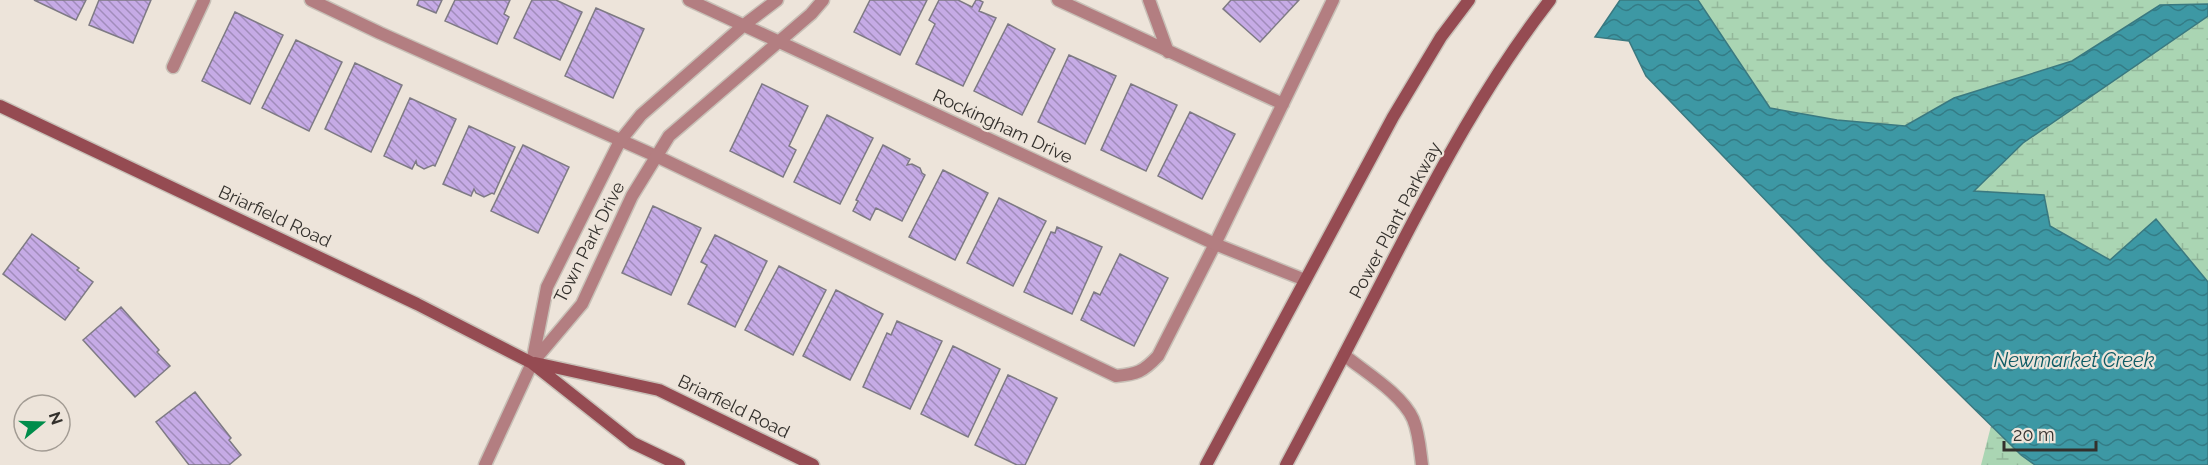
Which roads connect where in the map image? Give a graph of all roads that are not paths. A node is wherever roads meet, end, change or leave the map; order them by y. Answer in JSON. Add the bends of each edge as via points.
{"nodes":[{"id":1,"x":204,"y":0,"type":"edge"},
{"id":2,"x":311,"y":0,"type":"edge"},
{"id":3,"x":689,"y":0,"type":"edge"},
{"id":4,"x":777,"y":0,"type":"edge"},
{"id":5,"x":823,"y":0,"type":"edge"},
{"id":6,"x":1058,"y":0,"type":"edge"},
{"id":7,"x":1149,"y":0,"type":"edge"},
{"id":8,"x":1333,"y":0,"type":"edge"},
{"id":9,"x":1550,"y":0,"type":"edge"},
{"id":10,"x":1464,"y":1,"type":"edge"},
{"id":11,"x":744,"y":26,"type":"junction"},
{"id":12,"x":778,"y":41,"type":"junction"},
{"id":13,"x":1168,"y":52,"type":"junction"},
{"id":14,"x":172,"y":67,"type":"dead end"},
{"id":15,"x":1283,"y":104,"type":"junction"},
{"id":16,"x":0,"y":106,"type":"edge"},
{"id":17,"x":620,"y":141,"type":"junction"},
{"id":18,"x":656,"y":156,"type":"junction"},
{"id":19,"x":1215,"y":244,"type":"junction"},
{"id":20,"x":1305,"y":280,"type":"junction"},
{"id":21,"x":1344,"y":355,"type":"junction"},
{"id":22,"x":532,"y":363,"type":"junction"},
{"id":23,"x":485,"y":465,"type":"edge"},
{"id":24,"x":679,"y":465,"type":"edge"},
{"id":25,"x":813,"y":465,"type":"edge"},
{"id":26,"x":1206,"y":465,"type":"edge"},
{"id":27,"x":1286,"y":465,"type":"edge"},
{"id":28,"x":1422,"y":465,"type":"edge"}],
"edges":[{"from":1,"to":14,"type":"street"},
{"from":2,"to":17,"type":"street"},
{"from":3,"to":11,"type":"street","name":"Rockingham Drive"},
{"from":4,"to":11,"type":"street","name":"Town Park Drive"},
{"from":5,"to":12,"type":"street","name":"Town Park Drive"},
{"from":6,"to":13,"type":"street"},
{"from":7,"to":13,"type":"street"},
{"from":8,"to":15,"type":"street"},
{"from":9,"to":21,"type":"main road","name":"Power Plant Parkway","via":[[1487,88]]},
{"from":10,"to":20,"type":"main road","via":[[1393,117]]},
{"from":11,"to":12,"type":"street","name":"Rockingham Drive"},
{"from":11,"to":17,"type":"street","name":"Town Park Drive","via":[[641,115]]},
{"from":12,"to":18,"type":"street","name":"Town Park Drive","via":[[694,112],[669,136]]},
{"from":12,"to":19,"type":"street","name":"Rockingham Drive"},
{"from":13,"to":15,"type":"street"},
{"from":15,"to":19,"type":"street"},
{"from":16,"to":22,"type":"main road","name":"Briarfield Road","via":[[389,290]]},
{"from":17,"to":18,"type":"street"},
{"from":17,"to":22,"type":"street","name":"Town Park Drive","via":[[547,287]]},
{"from":18,"to":19,"type":"street","via":[[1116,376],[1133,375],[1158,356]]},
{"from":18,"to":22,"type":"street","name":"Town Park Drive","via":[[632,196],[582,304]]},
{"from":19,"to":20,"type":"street","name":"Rockingham Drive"},
{"from":20,"to":26,"type":"main road"},
{"from":21,"to":27,"type":"main road","name":"Power Plant Parkway"},
{"from":21,"to":28,"type":"street","via":[[1402,403],[1412,417]]},
{"from":22,"to":23,"type":"street"},
{"from":22,"to":24,"type":"main road","name":"Briarfield Road","via":[[633,443]]},
{"from":22,"to":25,"type":"main road","name":"Briarfield Road","via":[[659,390]]}]}
